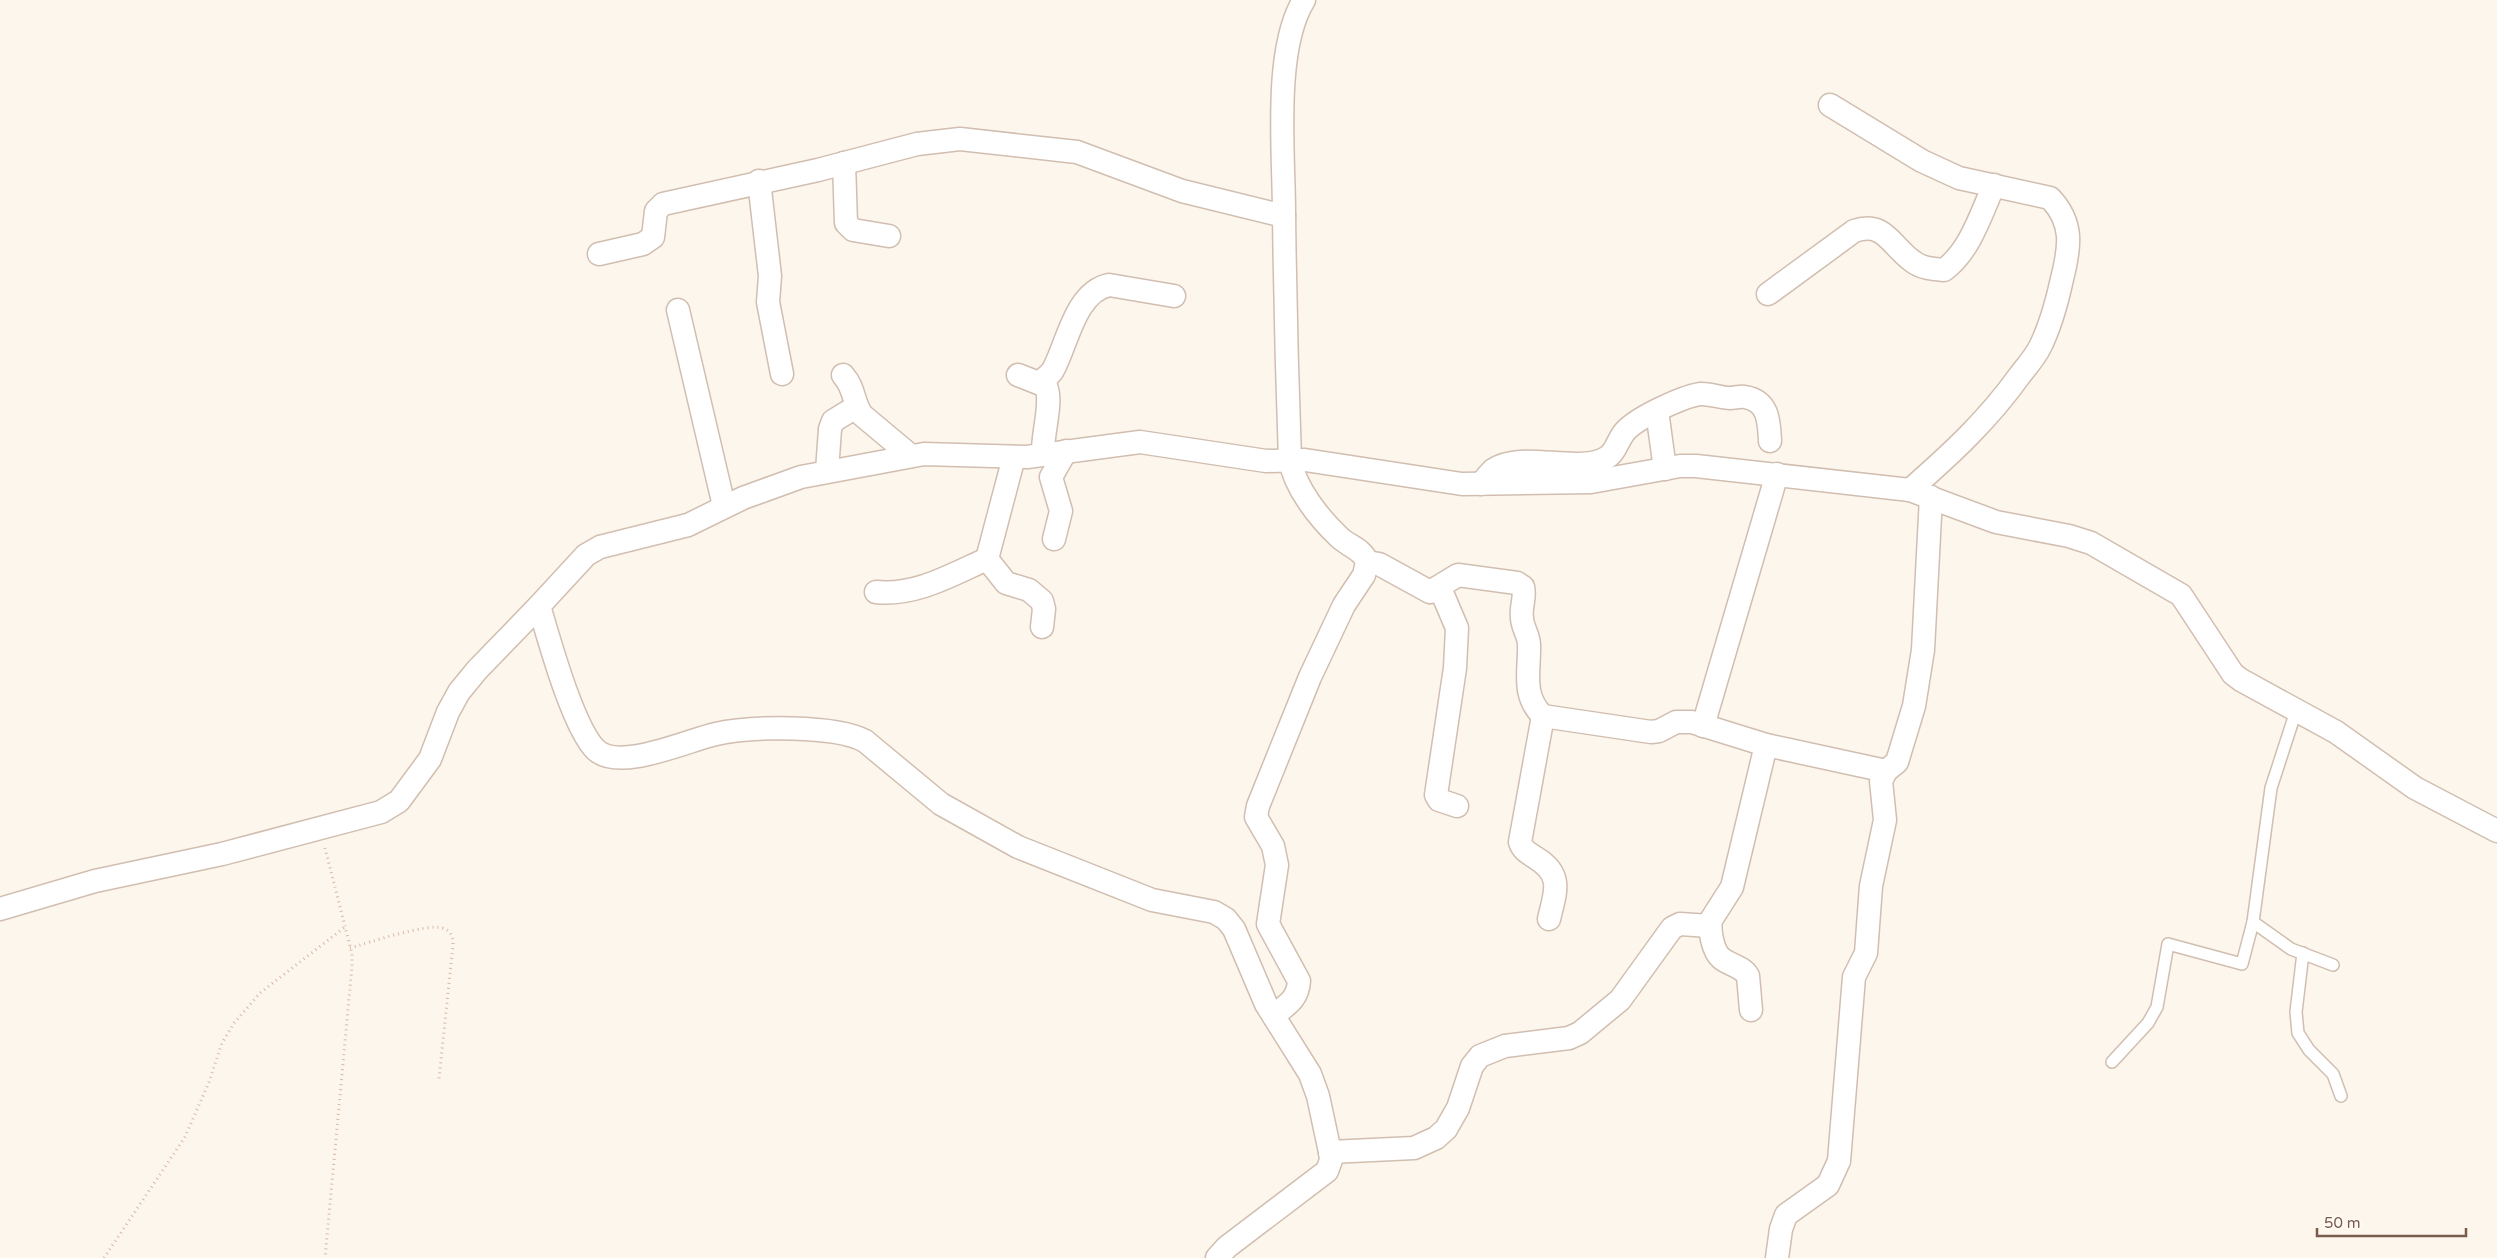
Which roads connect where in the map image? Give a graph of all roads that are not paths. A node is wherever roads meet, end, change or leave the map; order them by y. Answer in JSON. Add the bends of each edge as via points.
{"nodes":[{"id":1,"x":1304,"y":0,"type":"edge"},
{"id":2,"x":1830,"y":105,"type":"dead end"},
{"id":3,"x":844,"y":163,"type":"junction"},
{"id":4,"x":760,"y":182,"type":"junction"},
{"id":5,"x":1994,"y":186,"type":"junction"},
{"id":6,"x":1284,"y":216,"type":"junction"},
{"id":7,"x":889,"y":236,"type":"dead end"},
{"id":8,"x":599,"y":254,"type":"dead end"},
{"id":9,"x":1768,"y":294,"type":"dead end"},
{"id":10,"x":1174,"y":296,"type":"dead end"},
{"id":11,"x":678,"y":310,"type":"dead end"},
{"id":12,"x":782,"y":374,"type":"dead end"},
{"id":13,"x":843,"y":375,"type":"dead end"},
{"id":14,"x":1018,"y":375,"type":"dead end"},
{"id":15,"x":1040,"y":384,"type":"junction"},
{"id":16,"x":856,"y":407,"type":"junction"},
{"id":17,"x":1657,"y":411,"type":"junction"},
{"id":18,"x":1770,"y":442,"type":"dead end"},
{"id":19,"x":1066,"y":451,"type":"junction"},
{"id":20,"x":1043,"y":454,"type":"junction"},
{"id":21,"x":911,"y":456,"type":"junction"},
{"id":22,"x":1014,"y":457,"type":"junction"},
{"id":23,"x":1290,"y":460,"type":"junction"},
{"id":24,"x":1665,"y":469,"type":"junction"},
{"id":25,"x":827,"y":471,"type":"junction"},
{"id":26,"x":1777,"y":474,"type":"junction"},
{"id":27,"x":1480,"y":484,"type":"junction"},
{"id":28,"x":1910,"y":490,"type":"junction"},
{"id":29,"x":1931,"y":497,"type":"junction"},
{"id":30,"x":724,"y":506,"type":"junction"},
{"id":31,"x":1054,"y":539,"type":"dead end"},
{"id":32,"x":987,"y":559,"type":"junction"},
{"id":33,"x":1367,"y":562,"type":"junction"},
{"id":34,"x":1440,"y":588,"type":"junction"},
{"id":35,"x":876,"y":592,"type":"dead end"},
{"id":36,"x":539,"y":606,"type":"junction"},
{"id":37,"x":1042,"y":626,"type":"dead end"},
{"id":38,"x":2296,"y":711,"type":"junction"},
{"id":39,"x":1543,"y":716,"type":"junction"},
{"id":40,"x":1703,"y":726,"type":"junction"},
{"id":41,"x":1766,"y":745,"type":"junction"},
{"id":42,"x":1886,"y":771,"type":"junction"},
{"id":43,"x":1457,"y":806,"type":"dead end"},
{"id":44,"x":2497,"y":831,"type":"edge"},
{"id":45,"x":0,"y":909,"type":"edge"},
{"id":46,"x":1549,"y":919,"type":"dead end"},
{"id":47,"x":2253,"y":922,"type":"junction"},
{"id":48,"x":1710,"y":926,"type":"junction"},
{"id":49,"x":2303,"y":953,"type":"junction"},
{"id":50,"x":2333,"y":965,"type":"dead end"},
{"id":51,"x":1751,"y":1010,"type":"dead end"},
{"id":52,"x":1274,"y":1015,"type":"junction"},
{"id":53,"x":2112,"y":1062,"type":"dead end"},
{"id":54,"x":2341,"y":1096,"type":"dead end"},
{"id":55,"x":1330,"y":1152,"type":"junction"},
{"id":56,"x":1218,"y":1258,"type":"edge"},
{"id":57,"x":1777,"y":1258,"type":"edge"}],
"edges":[{"from":1,"to":6,"type":"street","via":[[1291,26],[1285,64]]},
{"from":2,"to":5,"type":"street","via":[[1922,161],[1959,178]]},
{"from":3,"to":4,"type":"street"},
{"from":3,"to":6,"type":"street","via":[[948,139],[1077,152],[1182,190]]},
{"from":3,"to":7,"type":"street","via":[[846,223],[853,230]]},
{"from":4,"to":8,"type":"street","via":[[663,204],[656,211],[652,237],[643,244]]},
{"from":4,"to":12,"type":"street","via":[[770,276],[768,302]]},
{"from":5,"to":9,"type":"street","via":[[1970,238],[1953,263],[1944,270],[1927,268],[1912,261],[1877,229],[1866,227],[1854,231]]},
{"from":5,"to":28,"type":"street","via":[[2050,198],[2060,208],[2068,227],[2067,256],[2053,317],[2039,349],[2011,388],[1966,441]]},
{"from":6,"to":23,"type":"street"},
{"from":10,"to":15,"type":"street","via":[[1108,285],[1101,287],[1079,312],[1053,370]]},
{"from":11,"to":30,"type":"street"},
{"from":13,"to":16,"type":"street","via":[[854,393]]},
{"from":14,"to":15,"type":"street"},
{"from":15,"to":20,"type":"street","via":[[1046,386],[1049,401],[1042,436]]},
{"from":16,"to":21,"type":"street","via":[[866,421]]},
{"from":16,"to":25,"type":"street","via":[[833,421]]},
{"from":17,"to":18,"type":"street","via":[[1701,394],[1745,397],[1761,404],[1768,413]]},
{"from":17,"to":24,"type":"street"},
{"from":17,"to":27,"type":"street","via":[[1628,429],[1611,455],[1602,460],[1588,463],[1523,462],[1501,466]]},
{"from":19,"to":20,"type":"street"},
{"from":19,"to":23,"type":"street","via":[[1140,442],[1243,458]]},
{"from":19,"to":31,"type":"street","via":[[1051,477],[1061,511]]},
{"from":20,"to":22,"type":"street"},
{"from":21,"to":22,"type":"street"},
{"from":21,"to":25,"type":"street"},
{"from":22,"to":32,"type":"street"},
{"from":23,"to":27,"type":"street"},
{"from":23,"to":33,"type":"street","via":[[1295,479],[1315,509],[1338,537],[1362,553]]},
{"from":24,"to":26,"type":"street","via":[[1696,466]]},
{"from":24,"to":27,"type":"street","via":[[1591,482]]},
{"from":25,"to":30,"type":"street"},
{"from":26,"to":28,"type":"street"},
{"from":26,"to":40,"type":"street"},
{"from":28,"to":29,"type":"street"},
{"from":29,"to":38,"type":"street","via":[[1996,522],[2091,543],[2175,590],[2188,603],[2233,674]]},
{"from":29,"to":42,"type":"street","via":[[1923,650],[1914,706],[1897,762]]},
{"from":30,"to":36,"type":"street","via":[[688,525],[592,551],[575,565]]},
{"from":32,"to":35,"type":"street","via":[[924,587],[893,594]]},
{"from":32,"to":37,"type":"street","via":[[1006,583],[1029,590],[1042,601]]},
{"from":33,"to":34,"type":"street","via":[[1379,564],[1423,590],[1433,592]]},
{"from":33,"to":52,"type":"street","via":[[1364,575],[1344,605],[1310,677],[1258,806],[1256,817],[1273,846],[1278,865],[1268,924],[1298,981],[1293,1001]]},
{"from":34,"to":39,"type":"street","via":[[1452,576],[1458,575],[1518,583],[1523,587],[1522,619],[1529,644],[1526,677],[1536,708]]},
{"from":34,"to":43,"type":"street","via":[[1457,628],[1455,668],[1436,794],[1439,800]]},
{"from":36,"to":45,"type":"street","via":[[459,692],[430,760],[399,801],[381,812],[222,854],[95,881]]},
{"from":36,"to":52,"type":"street","via":[[564,684],[588,740],[601,753],[630,757],[717,734],[760,728],[857,737],[941,804],[1018,847],[1152,900],[1220,914],[1234,929],[1266,1004]]},
{"from":38,"to":44,"type":"street","via":[[2336,732],[2415,788]]},
{"from":38,"to":47,"type":"lane","via":[[2271,788]]},
{"from":39,"to":40,"type":"street","via":[[1651,732],[1680,721]]},
{"from":39,"to":46,"type":"street","via":[[1520,842],[1525,851],[1543,862],[1555,876],[1556,890]]},
{"from":40,"to":41,"type":"street"},
{"from":41,"to":42,"type":"street"},
{"from":41,"to":48,"type":"street","via":[[1732,887]]},
{"from":42,"to":57,"type":"street","via":[[1881,781],[1886,820],[1871,886],[1866,953],[1854,977],[1839,1161],[1824,1188],[1786,1216]]},
{"from":47,"to":49,"type":"lane"},
{"from":47,"to":53,"type":"lane","via":[[2242,964],[2168,944],[2157,1007],[2148,1023]]},
{"from":48,"to":51,"type":"street","via":[[1721,958],[1748,976]]},
{"from":48,"to":55,"type":"street","via":[[1680,924],[1672,928],[1620,1000],[1580,1033],[1569,1038],[1506,1046],[1480,1056],[1472,1066],[1458,1108],[1446,1129],[1436,1138],[1414,1148]]},
{"from":49,"to":50,"type":"lane"},
{"from":49,"to":54,"type":"lane","via":[[2296,1012],[2298,1033],[2309,1050],[2333,1074]]},
{"from":52,"to":55,"type":"street","via":[[1310,1074]]},
{"from":55,"to":56,"type":"street","via":[[1327,1171],[1226,1247]]}]}
